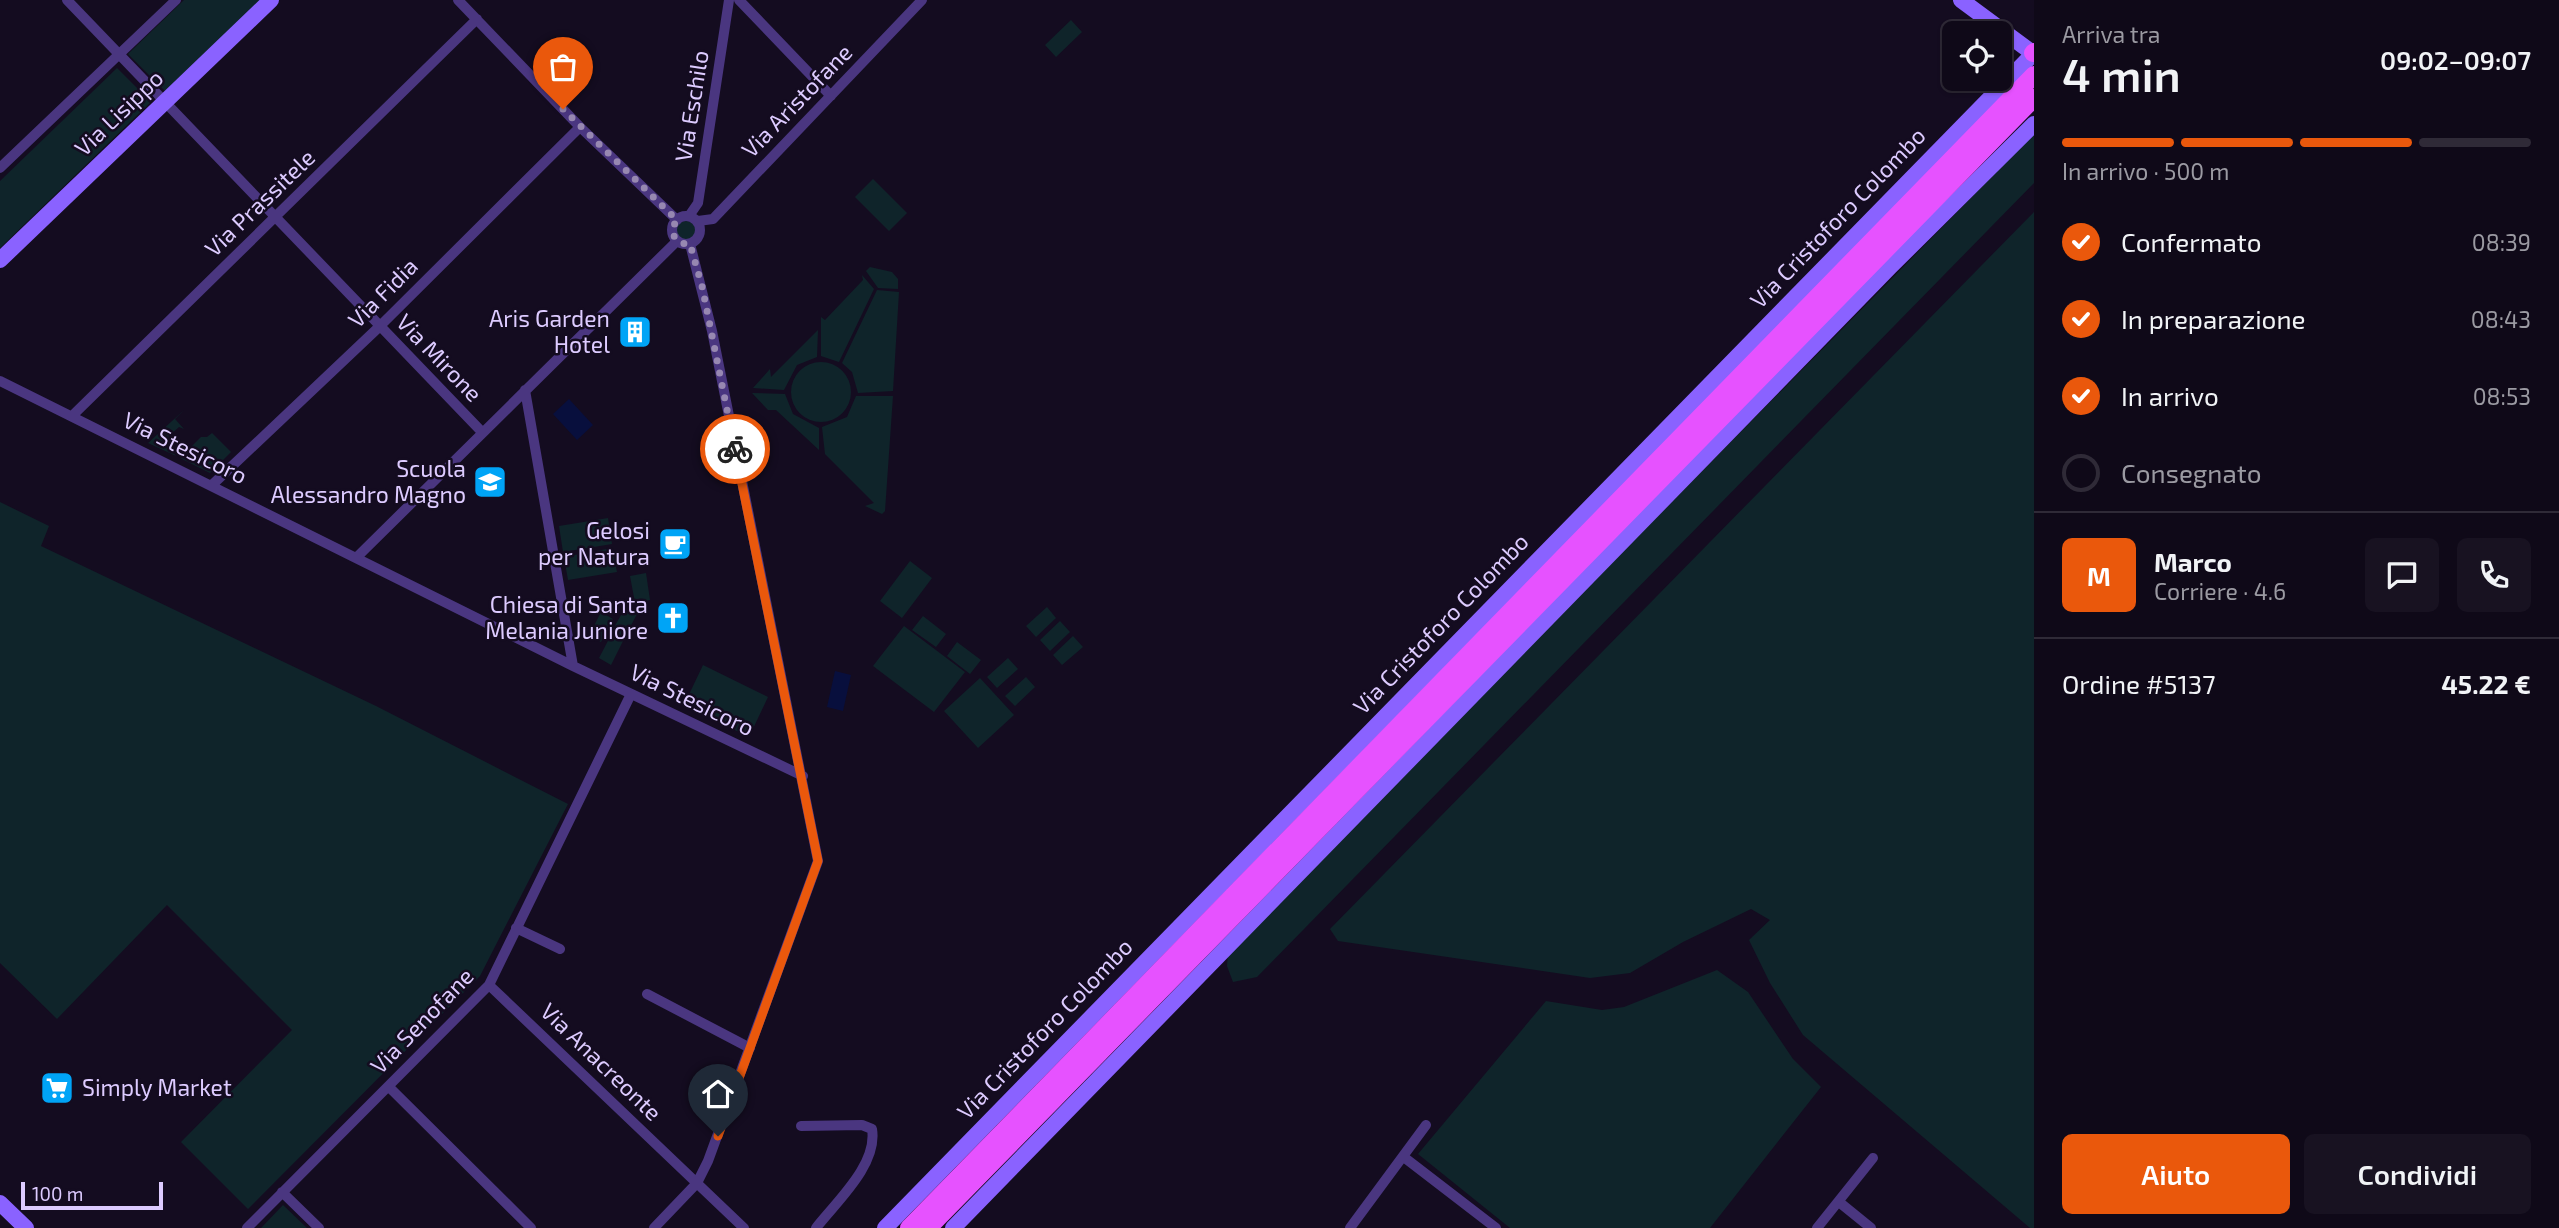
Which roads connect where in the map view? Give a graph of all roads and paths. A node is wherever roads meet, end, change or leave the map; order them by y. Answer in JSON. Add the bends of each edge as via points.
{"nodes":[{"id":1,"x":68,"y":0,"type":"edge"},
{"id":2,"x":176,"y":0,"type":"edge"},
{"id":3,"x":271,"y":0,"type":"edge"},
{"id":4,"x":458,"y":0,"type":"edge"},
{"id":5,"x":729,"y":0,"type":"edge"},
{"id":6,"x":739,"y":0,"type":"edge"},
{"id":7,"x":922,"y":0,"type":"edge"},
{"id":8,"x":1961,"y":0,"type":"edge"},
{"id":9,"x":477,"y":19,"type":"junction"},
{"id":10,"x":2034,"y":53,"type":"edge"},
{"id":11,"x":119,"y":54,"type":"junction"},
{"id":12,"x":2034,"y":75,"type":"edge"},
{"id":13,"x":831,"y":96,"type":"junction"},
{"id":14,"x":2034,"y":98,"type":"edge"},
{"id":15,"x":164,"y":101,"type":"junction"},
{"id":16,"x":2034,"y":124,"type":"edge"},
{"id":17,"x":580,"y":127,"type":"junction"},
{"id":18,"x":0,"y":168,"type":"edge"},
{"id":19,"x":275,"y":217,"type":"junction"},
{"id":20,"x":693,"y":219,"type":"junction"},
{"id":21,"x":677,"y":220,"type":"junction"},
{"id":22,"x":677,"y":240,"type":"junction"},
{"id":23,"x":690,"y":244,"type":"junction"},
{"id":24,"x":0,"y":260,"type":"edge"},
{"id":25,"x":1869,"y":267,"type":"junction"},
{"id":26,"x":1890,"y":267,"type":"junction"},
{"id":27,"x":379,"y":327,"type":"junction"},
{"id":28,"x":0,"y":381,"type":"edge"},
{"id":29,"x":525,"y":390,"type":"junction"},
{"id":30,"x":72,"y":416,"type":"junction"},
{"id":31,"x":481,"y":431,"type":"junction"},
{"id":32,"x":212,"y":485,"type":"junction"},
{"id":33,"x":357,"y":557,"type":"junction"},
{"id":34,"x":573,"y":666,"type":"junction"},
{"id":35,"x":631,"y":694,"type":"junction"},
{"id":36,"x":803,"y":776,"type":"junction"},
{"id":37,"x":516,"y":928,"type":"junction"},
{"id":38,"x":560,"y":949,"type":"dead end"},
{"id":39,"x":489,"y":985,"type":"junction"},
{"id":40,"x":647,"y":994,"type":"dead end"},
{"id":41,"x":750,"y":1048,"type":"junction"},
{"id":42,"x":388,"y":1087,"type":"junction"},
{"id":43,"x":1426,"y":1125,"type":"dead end"},
{"id":44,"x":801,"y":1126,"type":"dead end"},
{"id":45,"x":1405,"y":1158,"type":"junction"},
{"id":46,"x":1873,"y":1158,"type":"dead end"},
{"id":47,"x":697,"y":1183,"type":"junction"},
{"id":48,"x":282,"y":1192,"type":"junction"},
{"id":49,"x":1839,"y":1202,"type":"junction"},
{"id":50,"x":0,"y":1203,"type":"edge"},
{"id":51,"x":26,"y":1228,"type":"edge"},
{"id":52,"x":247,"y":1228,"type":"edge"},
{"id":53,"x":320,"y":1228,"type":"edge"},
{"id":54,"x":531,"y":1228,"type":"edge"},
{"id":55,"x":654,"y":1228,"type":"edge"},
{"id":56,"x":744,"y":1228,"type":"edge"},
{"id":57,"x":816,"y":1228,"type":"edge"},
{"id":58,"x":885,"y":1228,"type":"edge"},
{"id":59,"x":909,"y":1228,"type":"edge"},
{"id":60,"x":928,"y":1228,"type":"edge"},
{"id":61,"x":953,"y":1228,"type":"edge"},
{"id":62,"x":1350,"y":1228,"type":"edge"},
{"id":63,"x":1496,"y":1228,"type":"edge"},
{"id":64,"x":1817,"y":1228,"type":"edge"},
{"id":65,"x":1871,"y":1228,"type":"edge"}],
"edges":[{"from":1,"to":11,"type":"street","name":"Via Mirone"},
{"from":2,"to":11,"type":"street"},
{"from":3,"to":15,"type":"street","name":"Via Lisippo"},
{"from":4,"to":9,"type":"street"},
{"from":5,"to":20,"type":"street","name":"Via Eschilo"},
{"from":6,"to":13,"type":"street"},
{"from":7,"to":13,"type":"street","name":"Via Aristofane"},
{"from":8,"to":10,"type":"street"},
{"from":9,"to":17,"type":"street"},
{"from":9,"to":19,"type":"street","name":"Via Prassitele"},
{"from":10,"to":58,"type":"street","name":"Via Cristoforo Colombo"},
{"from":11,"to":15,"type":"street","name":"Via Mirone"},
{"from":11,"to":18,"type":"street"},
{"from":12,"to":59,"type":"main road","name":"Via Cristoforo Colombo"},
{"from":13,"to":20,"type":"street","name":"Via Aristofane","via":[[713,219]]},
{"from":14,"to":25,"type":"main road"},
{"from":15,"to":19,"type":"street","name":"Via Mirone"},
{"from":15,"to":24,"type":"street","name":"Via Lisippo"},
{"from":16,"to":26,"type":"street"},
{"from":17,"to":21,"type":"street"},
{"from":17,"to":27,"type":"street","name":"Via Fidia"},
{"from":19,"to":27,"type":"street","name":"Via Mirone"},
{"from":19,"to":30,"type":"street","name":"Via Prassitele"},
{"from":20,"to":21,"type":"street"},
{"from":20,"to":23,"type":"street","via":[[701,232]]},
{"from":21,"to":22,"type":"street","via":[[672,230]]},
{"from":22,"to":23,"type":"street"},
{"from":22,"to":29,"type":"street"},
{"from":23,"to":36,"type":"street"},
{"from":25,"to":26,"type":"street"},
{"from":25,"to":60,"type":"main road"},
{"from":26,"to":61,"type":"street"},
{"from":27,"to":31,"type":"street","name":"Via Mirone"},
{"from":27,"to":32,"type":"street","name":"Via Fidia"},
{"from":28,"to":30,"type":"street","name":"Via Stesicoro"},
{"from":29,"to":31,"type":"street"},
{"from":29,"to":34,"type":"street"},
{"from":30,"to":32,"type":"street","name":"Via Stesicoro"},
{"from":31,"to":33,"type":"street"},
{"from":32,"to":33,"type":"street","name":"Via Stesicoro"},
{"from":33,"to":34,"type":"street","name":"Via Stesicoro"},
{"from":34,"to":35,"type":"street","name":"Via Stesicoro"},
{"from":35,"to":36,"type":"street","name":"Via Stesicoro"},
{"from":35,"to":37,"type":"street","name":"Via Senofane"},
{"from":36,"to":41,"type":"street","via":[[817,868]]},
{"from":37,"to":38,"type":"street"},
{"from":37,"to":39,"type":"street","name":"Via Senofane"},
{"from":39,"to":42,"type":"street","name":"Via Senofane"},
{"from":39,"to":47,"type":"street","name":"Via Anacreonte"},
{"from":40,"to":41,"type":"street"},
{"from":41,"to":47,"type":"street"},
{"from":42,"to":48,"type":"street","name":"Via Senofane"},
{"from":42,"to":54,"type":"street"},
{"from":43,"to":45,"type":"street"},
{"from":44,"to":57,"type":"street","via":[[862,1125],[872,1129],[873,1135],[870,1155]]},
{"from":45,"to":62,"type":"street"},
{"from":45,"to":63,"type":"street"},
{"from":46,"to":49,"type":"street"},
{"from":47,"to":55,"type":"street"},
{"from":47,"to":56,"type":"street","name":"Via Anacreonte"},
{"from":48,"to":52,"type":"street","name":"Via Senofane"},
{"from":48,"to":53,"type":"street"},
{"from":49,"to":64,"type":"street"},
{"from":49,"to":65,"type":"street"},
{"from":50,"to":51,"type":"street"}]}
